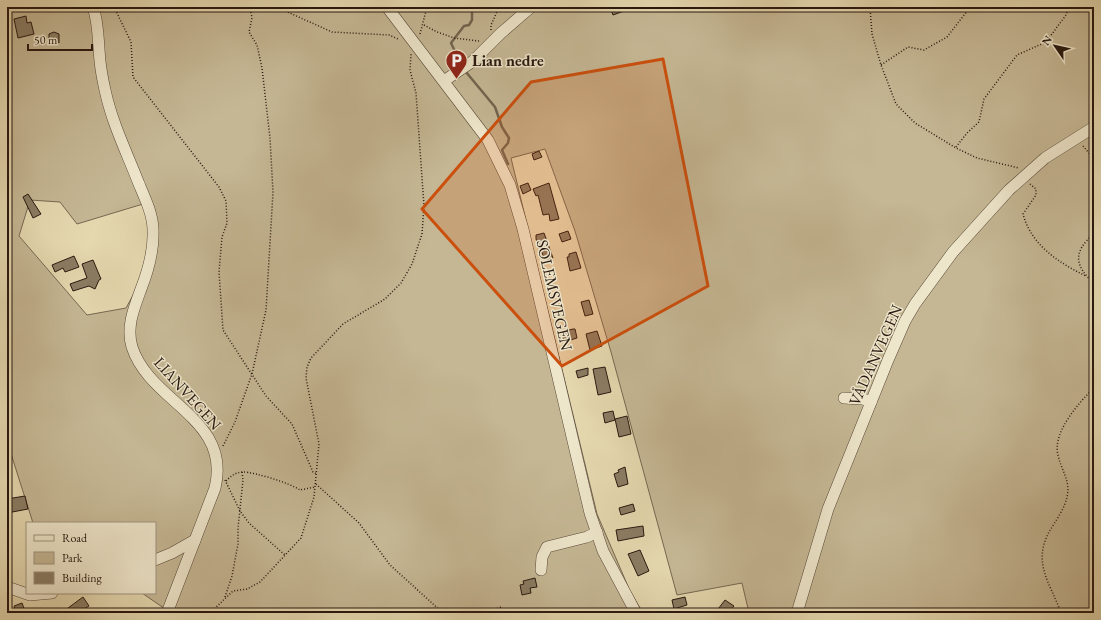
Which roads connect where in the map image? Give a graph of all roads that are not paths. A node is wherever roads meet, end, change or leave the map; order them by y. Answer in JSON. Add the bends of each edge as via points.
{"nodes":[{"id":1,"x":93,"y":7,"type":"edge"},
{"id":2,"x":387,"y":7,"type":"edge"},
{"id":3,"x":531,"y":7,"type":"edge"},
{"id":4,"x":444,"y":81,"type":"junction"},
{"id":5,"x":1094,"y":127,"type":"edge"},
{"id":6,"x":844,"y":398,"type":"dead end"},
{"id":7,"x":871,"y":402,"type":"junction"},
{"id":8,"x":597,"y":532,"type":"junction"},
{"id":9,"x":195,"y":540,"type":"junction"},
{"id":10,"x":156,"y":560,"type":"edge"},
{"id":11,"x":541,"y":570,"type":"dead end"},
{"id":12,"x":7,"y":587,"type":"edge"},
{"id":13,"x":26,"y":594,"type":"edge"},
{"id":14,"x":27,"y":594,"type":"edge"},
{"id":15,"x":41,"y":594,"type":"edge"},
{"id":16,"x":167,"y":613,"type":"edge"},
{"id":17,"x":636,"y":613,"type":"edge"},
{"id":18,"x":797,"y":613,"type":"edge"}],
"edges":[{"from":1,"to":9,"type":"street","name":"LIANVEGEN","via":[[108,100],[145,199],[153,230],[148,268],[130,323],[132,345],[140,365],[149,376],[181,405],[205,432],[222,479]]},
{"from":2,"to":4,"type":"street","name":"SOLEMSVEGEN"},
{"from":3,"to":4,"type":"street","via":[[473,61]]},
{"from":4,"to":8,"type":"street","name":"SOLEMSVEGEN","via":[[488,140],[517,205],[579,468]]},
{"from":5,"to":7,"type":"street","name":"VÅDANVEGEN","via":[[1044,158],[1024,175],[966,236],[905,321]]},
{"from":6,"to":7,"type":"street"},
{"from":7,"to":18,"type":"street","name":"VÅDANVEGEN","via":[[828,508]]},
{"from":8,"to":11,"type":"street","via":[[547,547],[542,557]]},
{"from":8,"to":17,"type":"street","name":"SOLEMSVEGEN","via":[[610,565]]},
{"from":9,"to":10,"type":"street"},
{"from":9,"to":16,"type":"street","name":"LIANVEGEN"},
{"from":12,"to":13,"type":"street"},
{"from":14,"to":15,"type":"street"}]}
